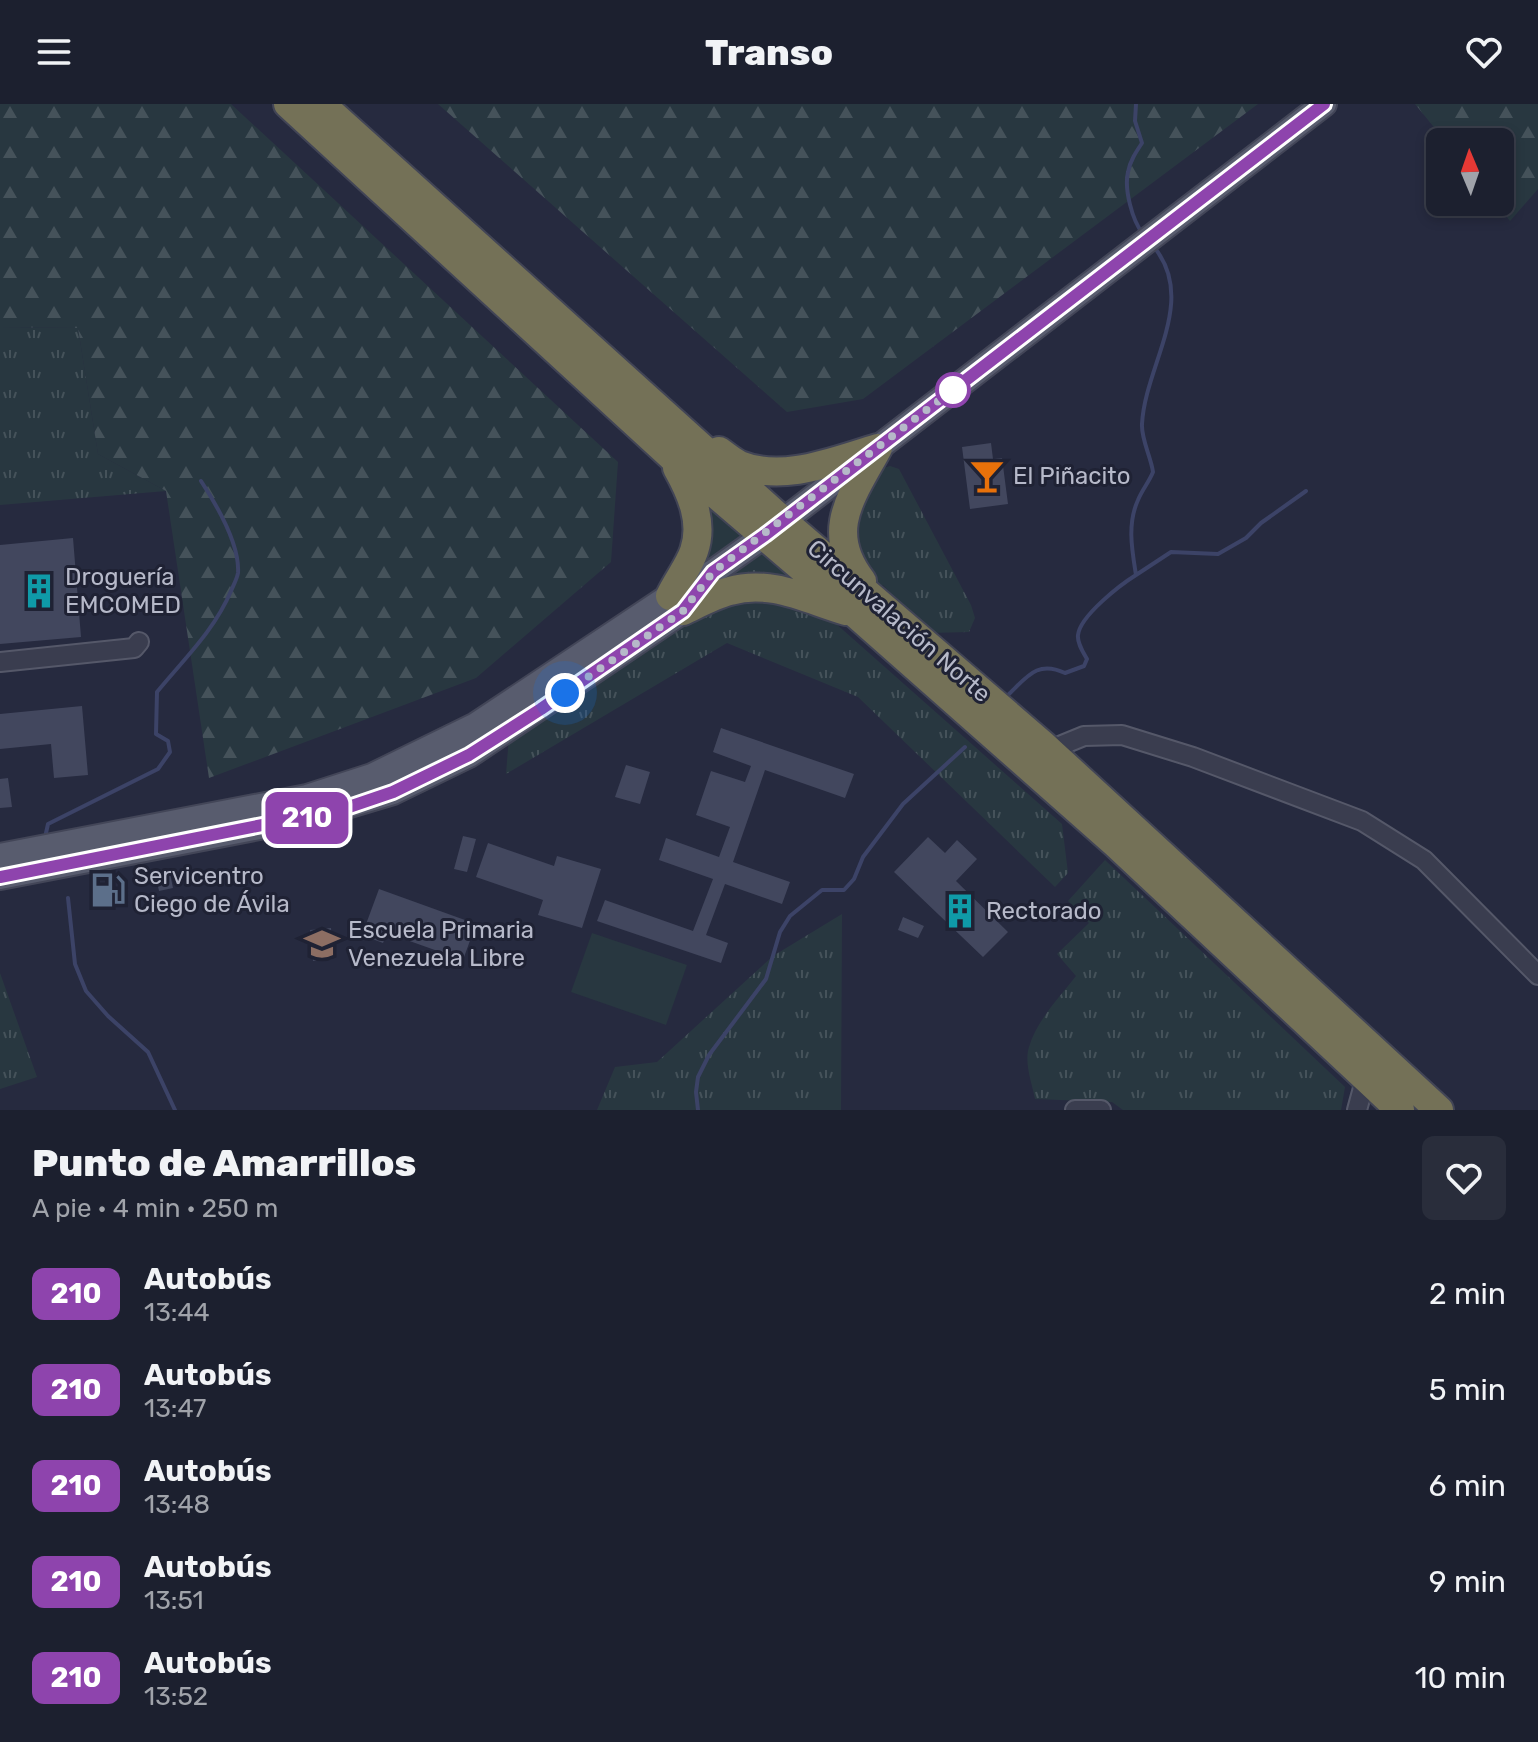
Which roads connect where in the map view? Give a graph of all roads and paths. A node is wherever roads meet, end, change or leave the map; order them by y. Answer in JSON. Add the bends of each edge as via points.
{"nodes":[{"id":1,"x":288,"y":104,"type":"edge"},
{"id":2,"x":321,"y":104,"type":"edge"},
{"id":3,"x":1324,"y":104,"type":"edge"},
{"id":4,"x":667,"y":418,"type":"junction"},
{"id":5,"x":878,"y":448,"type":"junction"},
{"id":6,"x":671,"y":456,"type":"junction"},
{"id":7,"x":774,"y":528,"type":"junction"},
{"id":8,"x":676,"y":603,"type":"junction"},
{"id":9,"x":871,"y":613,"type":"junction"},
{"id":10,"x":139,"y":642,"type":"dead end"},
{"id":11,"x":0,"y":662,"type":"edge"},
{"id":12,"x":463,"y":746,"type":"junction"},
{"id":13,"x":1036,"y":756,"type":"junction"},
{"id":14,"x":1124,"y":835,"type":"junction"},
{"id":15,"x":0,"y":856,"type":"edge"},
{"id":16,"x":0,"y":877,"type":"edge"},
{"id":17,"x":1538,"y":975,"type":"edge"},
{"id":18,"x":1398,"y":1070,"type":"junction"},
{"id":19,"x":1366,"y":1077,"type":"junction"},
{"id":20,"x":1435,"y":1106,"type":"edge"},
{"id":21,"x":1075,"y":1110,"type":"edge"},
{"id":22,"x":1101,"y":1110,"type":"edge"},
{"id":23,"x":1357,"y":1110,"type":"edge"},
{"id":24,"x":1399,"y":1110,"type":"edge"}],
"edges":[{"from":1,"to":6,"type":"highway","name":"Circunvalación Norte"},
{"from":2,"to":4,"type":"highway","name":"Circunvalación Norte"},
{"from":3,"to":5,"type":"main road"},
{"from":4,"to":5,"type":"highway","via":[[741,465],[769,471],[798,470]]},
{"from":4,"to":7,"type":"highway","name":"Circunvalación Norte"},
{"from":5,"to":7,"type":"main road"},
{"from":5,"to":9,"type":"highway","via":[[843,518],[842,540]]},
{"from":6,"to":7,"type":"highway","name":"Circunvalación Norte"},
{"from":6,"to":8,"type":"highway","via":[[696,511],[698,532]]},
{"from":7,"to":8,"type":"main road"},
{"from":7,"to":9,"type":"highway","name":"Circunvalación Norte"},
{"from":8,"to":9,"type":"highway","via":[[760,588]]},
{"from":8,"to":12,"type":"main road","via":[[526,693]]},
{"from":9,"to":13,"type":"highway","name":"Circunvalación Norte"},
{"from":10,"to":11,"type":"street","via":[[134,648]]},
{"from":12,"to":15,"type":"main road","via":[[307,797]]},
{"from":12,"to":16,"type":"main road","via":[[393,792],[343,809]]},
{"from":13,"to":14,"type":"highway","name":"Circunvalación Norte"},
{"from":13,"to":17,"type":"street","via":[[1084,736],[1122,735],[1362,821],[1424,860]]},
{"from":14,"to":18,"type":"highway","name":"Circunvalación Norte"},
{"from":14,"to":19,"type":"highway","name":"Circunvalación Norte"},
{"from":18,"to":20,"type":"highway","name":"Circunvalación Norte"},
{"from":18,"to":24,"type":"highway"},
{"from":19,"to":23,"type":"street"},
{"from":19,"to":24,"type":"highway","name":"Circunvalación Norte"},
{"from":20,"to":24,"type":"highway"},
{"from":21,"to":22,"type":"street"}]}
